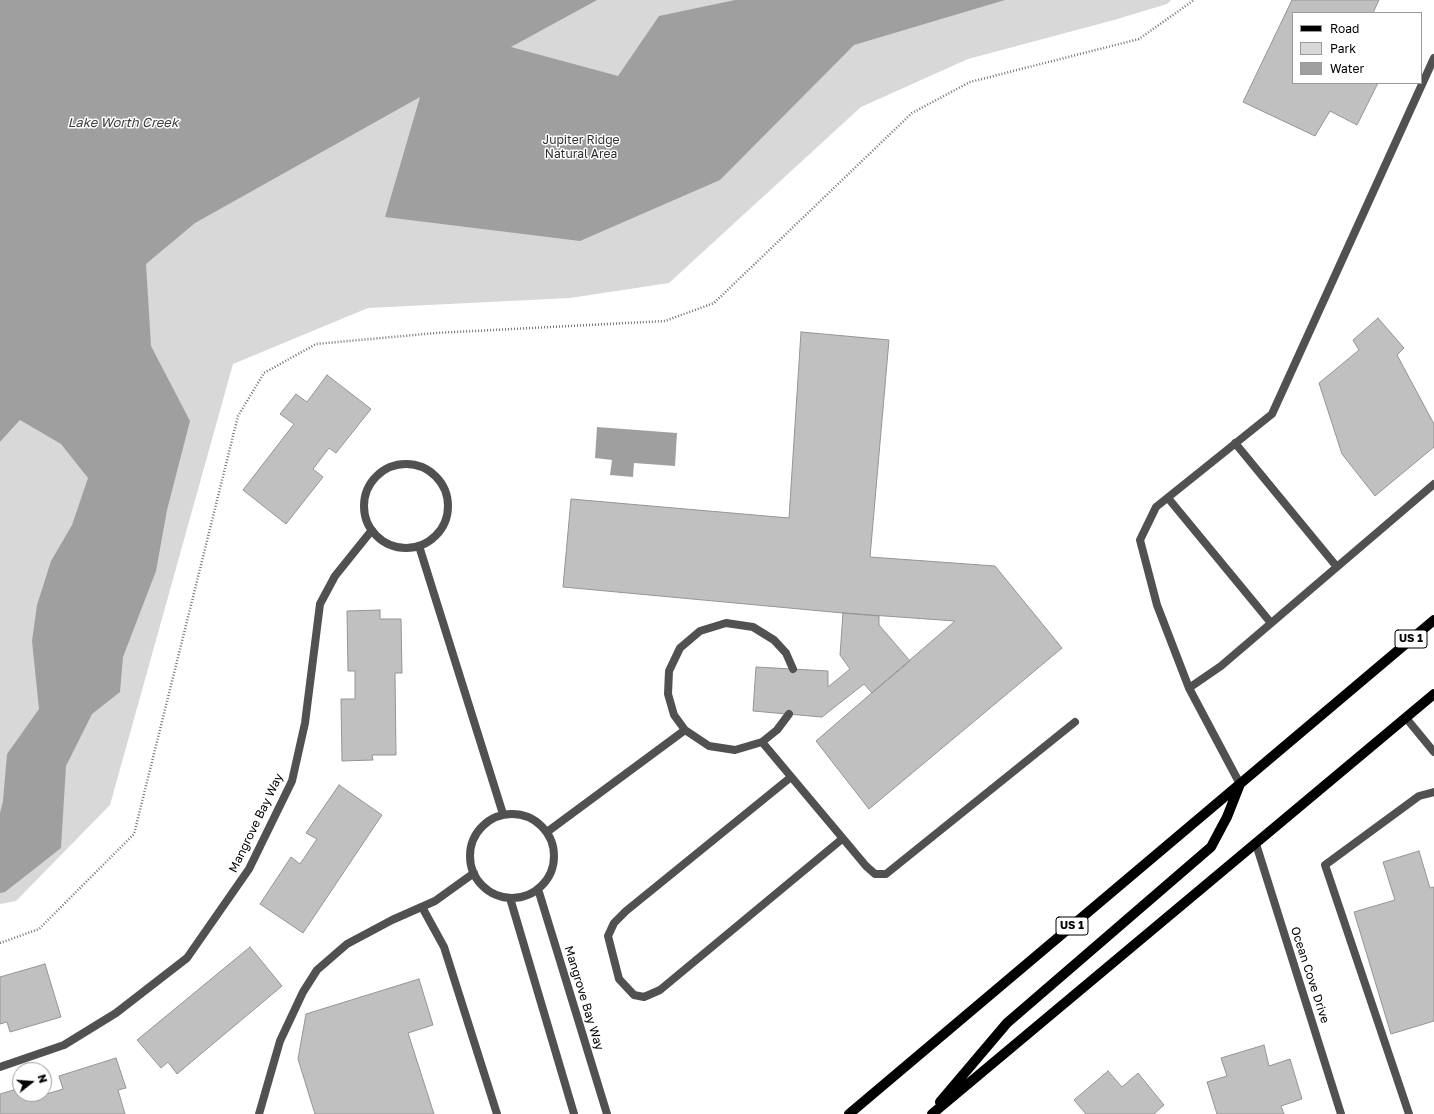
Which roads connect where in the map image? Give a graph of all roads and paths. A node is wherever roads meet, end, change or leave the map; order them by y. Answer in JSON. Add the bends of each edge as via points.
{"nodes":[{"id":1,"x":1194,"y":0,"type":"edge"},
{"id":2,"x":1434,"y":58,"type":"edge"},
{"id":3,"x":1235,"y":443,"type":"junction"},
{"id":4,"x":1434,"y":484,"type":"edge"},
{"id":5,"x":1168,"y":498,"type":"junction"},
{"id":6,"x":372,"y":530,"type":"junction"},
{"id":7,"x":419,"y":546,"type":"junction"},
{"id":8,"x":1337,"y":568,"type":"junction"},
{"id":9,"x":1434,"y":620,"type":"edge"},
{"id":10,"x":1271,"y":623,"type":"junction"},
{"id":11,"x":793,"y":669,"type":"dead end"},
{"id":12,"x":1189,"y":688,"type":"junction"},
{"id":13,"x":1434,"y":694,"type":"edge"},
{"id":14,"x":789,"y":714,"type":"dead end"},
{"id":15,"x":1406,"y":718,"type":"junction"},
{"id":16,"x":1075,"y":722,"type":"dead end"},
{"id":17,"x":685,"y":730,"type":"junction"},
{"id":18,"x":762,"y":742,"type":"junction"},
{"id":19,"x":1434,"y":752,"type":"edge"},
{"id":20,"x":791,"y":777,"type":"junction"},
{"id":21,"x":1240,"y":784,"type":"junction"},
{"id":22,"x":1434,"y":792,"type":"edge"},
{"id":23,"x":503,"y":814,"type":"junction"},
{"id":24,"x":546,"y":832,"type":"junction"},
{"id":25,"x":842,"y":839,"type":"junction"},
{"id":26,"x":1256,"y":844,"type":"junction"},
{"id":27,"x":474,"y":873,"type":"junction"},
{"id":28,"x":538,"y":889,"type":"junction"},
{"id":29,"x":510,"y":898,"type":"junction"},
{"id":30,"x":422,"y":907,"type":"junction"},
{"id":31,"x":0,"y":943,"type":"edge"},
{"id":32,"x":0,"y":1067,"type":"edge"},
{"id":33,"x":259,"y":1114,"type":"edge"},
{"id":34,"x":497,"y":1114,"type":"edge"},
{"id":35,"x":574,"y":1114,"type":"edge"},
{"id":36,"x":607,"y":1114,"type":"edge"},
{"id":37,"x":849,"y":1114,"type":"edge"},
{"id":38,"x":929,"y":1114,"type":"edge"},
{"id":39,"x":932,"y":1114,"type":"edge"},
{"id":40,"x":1341,"y":1114,"type":"edge"},
{"id":41,"x":1409,"y":1114,"type":"edge"}],
"edges":[{"from":1,"to":31,"type":"path","via":[[1139,39],[970,82],[912,113],[714,303],[665,321],[436,333],[316,344],[264,373],[238,416],[134,834],[40,929]]},
{"from":2,"to":3,"type":"street","via":[[1272,414]]},
{"from":3,"to":5,"type":"street"},
{"from":3,"to":8,"type":"street"},
{"from":4,"to":8,"type":"street"},
{"from":5,"to":10,"type":"street"},
{"from":5,"to":12,"type":"street","via":[[1156,507],[1140,540],[1157,605]]},
{"from":6,"to":7,"type":"street","via":[[382,541],[396,547]]},
{"from":6,"to":7,"type":"street","via":[[364,511],[369,487],[376,477],[397,465],[410,464],[421,467],[441,482],[447,496],[448,512],[442,527],[433,539]]},
{"from":6,"to":32,"type":"street","name":"Mangrove Bay Way","via":[[335,576],[320,604],[305,723],[292,781],[249,869],[187,958],[116,1013],[64,1045]]},
{"from":7,"to":23,"type":"street"},
{"from":8,"to":10,"type":"street"},
{"from":9,"to":21,"type":"main road","number":"US 1"},
{"from":10,"to":12,"type":"street","via":[[1221,666]]},
{"from":11,"to":17,"type":"street","via":[[786,653],[774,640],[753,627],[726,623],[700,631],[680,648],[669,671],[668,694],[674,715]]},
{"from":12,"to":21,"type":"street"},
{"from":13,"to":15,"type":"main road"},
{"from":14,"to":18,"type":"street","via":[[777,730]]},
{"from":15,"to":19,"type":"street"},
{"from":15,"to":26,"type":"main road"},
{"from":16,"to":25,"type":"street","via":[[886,874],[875,874]]},
{"from":17,"to":18,"type":"street","via":[[709,746],[735,750]]},
{"from":17,"to":24,"type":"street"},
{"from":18,"to":20,"type":"street"},
{"from":20,"to":25,"type":"street"},
{"from":20,"to":25,"type":"street","via":[[614,923],[608,936],[619,979],[634,995],[644,997],[660,990]]},
{"from":21,"to":37,"type":"main road","number":"US 1"},
{"from":21,"to":38,"type":"main road","via":[[1211,847],[1007,1023]]},
{"from":22,"to":41,"type":"street","via":[[1419,796],[1325,865]]},
{"from":23,"to":24,"type":"street","via":[[527,817],[538,823]]},
{"from":23,"to":27,"type":"street","via":[[491,819],[475,837],[470,848],[470,861]]},
{"from":24,"to":28,"type":"street","via":[[553,846],[553,862],[548,876]]},
{"from":26,"to":39,"type":"main road"},
{"from":26,"to":40,"type":"street","name":"Ocean Cove Drive"},
{"from":27,"to":29,"type":"street","via":[[482,886]]},
{"from":27,"to":30,"type":"street","via":[[435,901]]},
{"from":28,"to":29,"type":"street","via":[[525,896]]},
{"from":28,"to":36,"type":"street","name":"Mangrove Bay Way"},
{"from":29,"to":35,"type":"street"},
{"from":30,"to":33,"type":"street","via":[[347,944],[318,970],[303,992],[280,1041]]},
{"from":30,"to":34,"type":"street","via":[[444,947]]}]}
